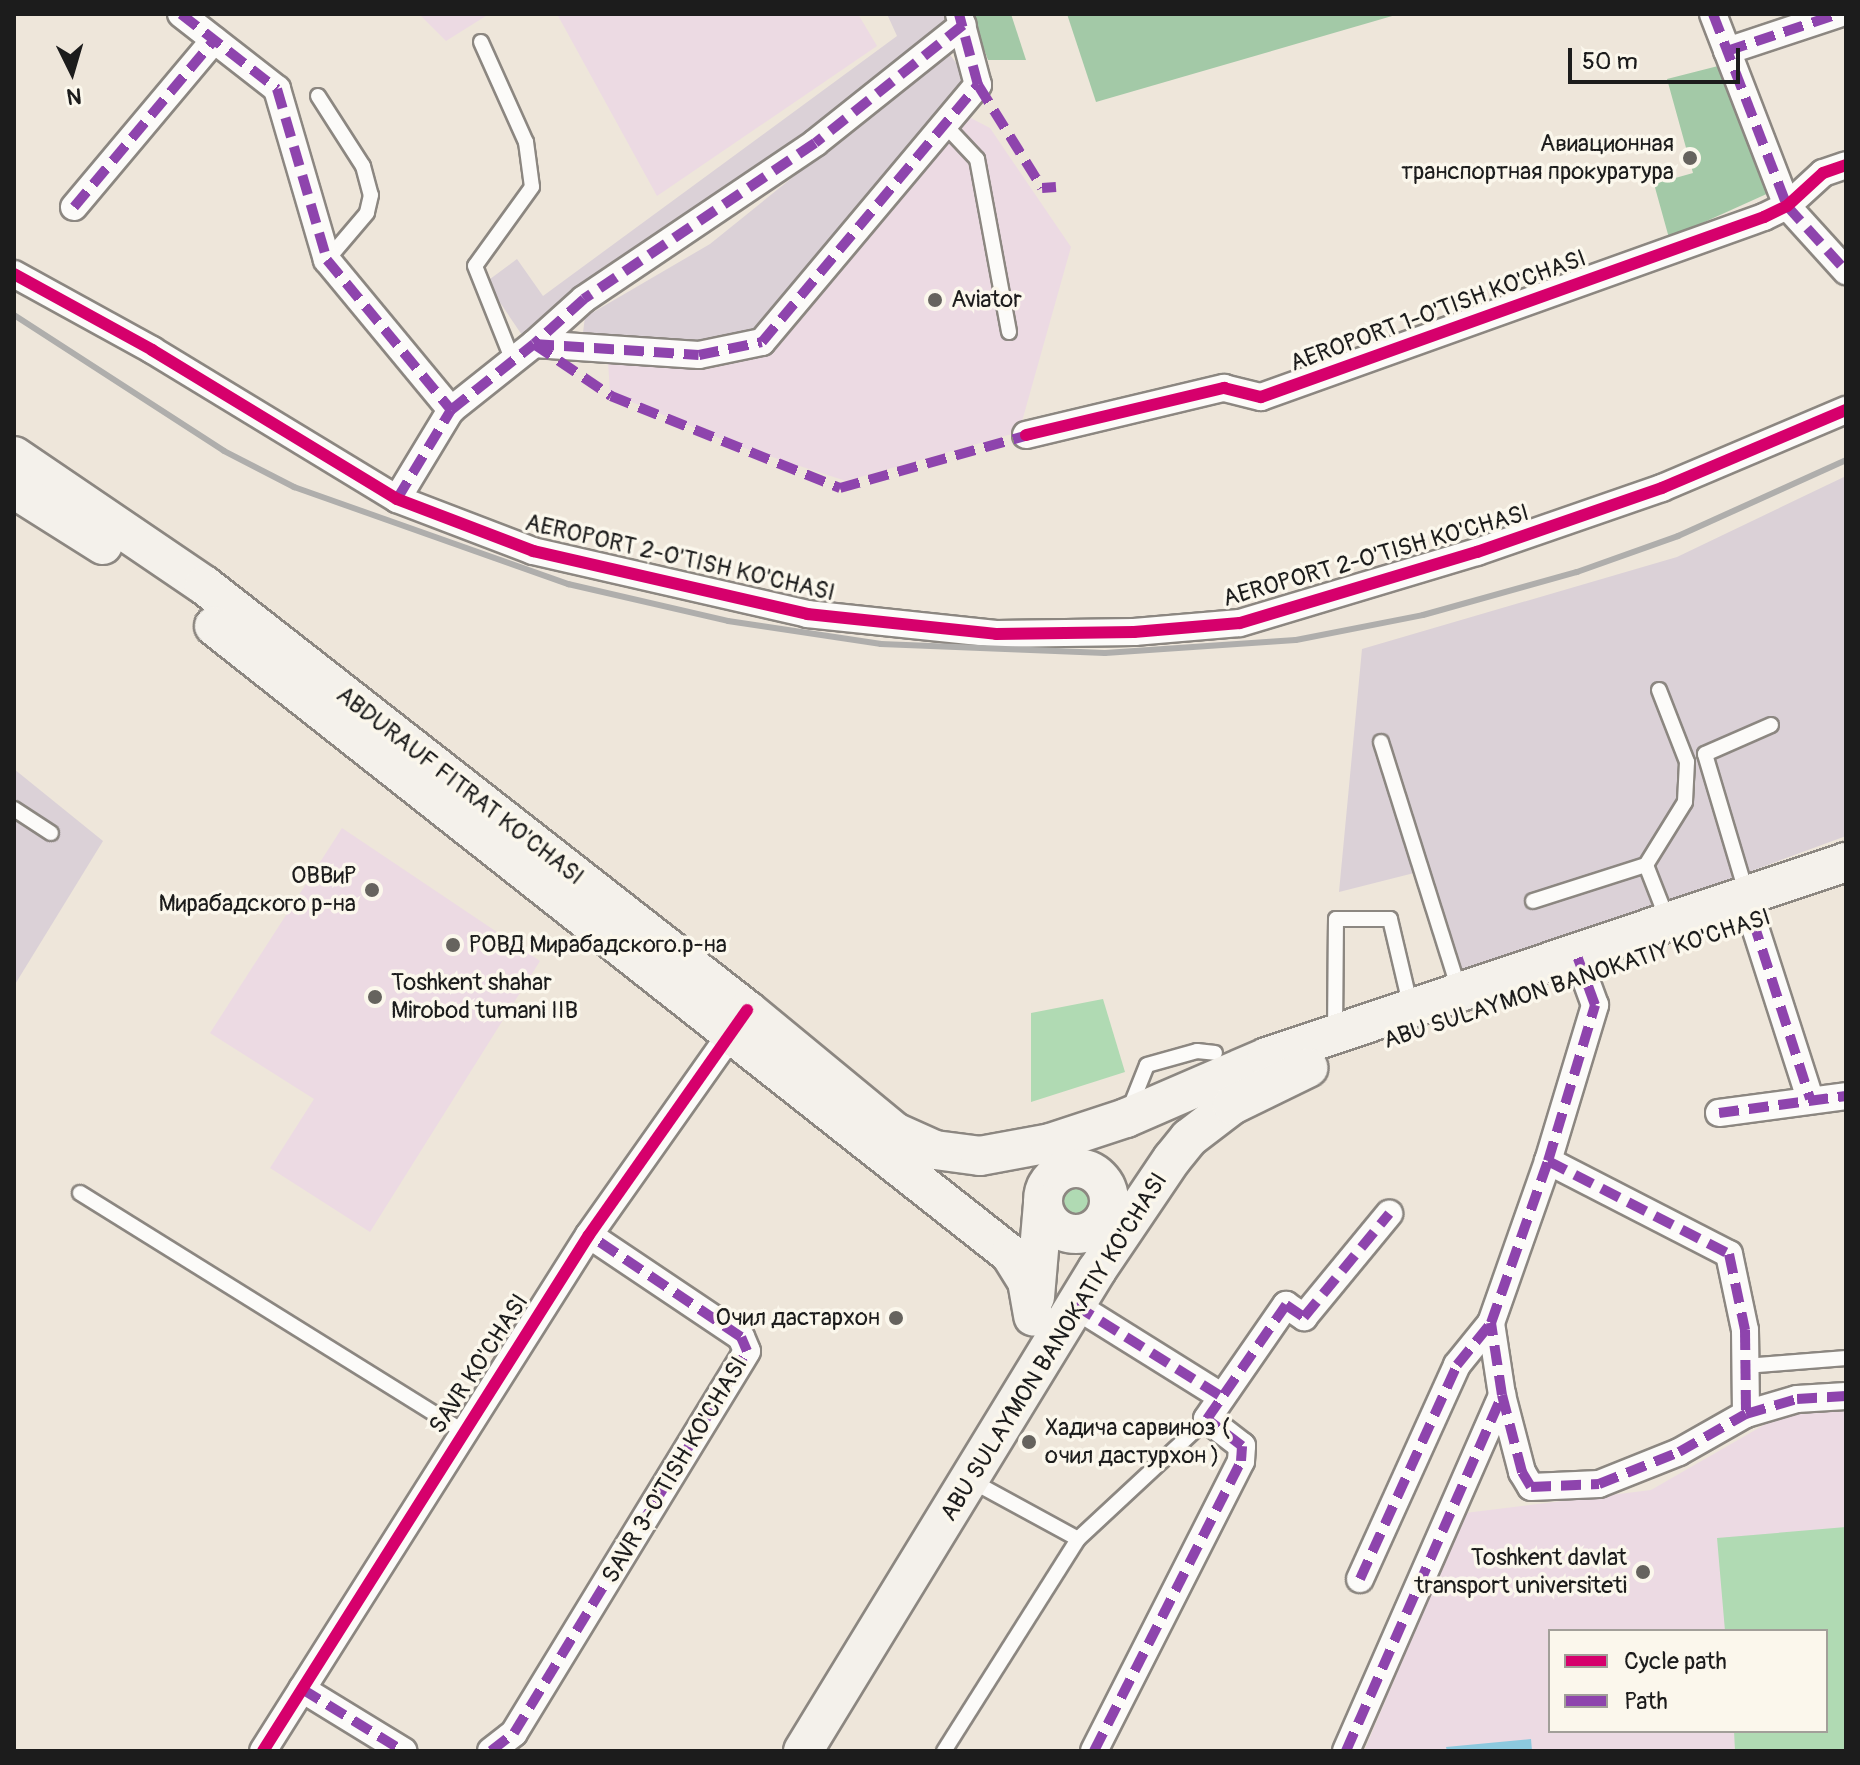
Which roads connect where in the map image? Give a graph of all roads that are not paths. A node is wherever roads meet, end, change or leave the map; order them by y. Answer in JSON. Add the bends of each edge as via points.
{"nodes":[{"id":1,"x":181,"y":14,"type":"edge"},
{"id":2,"x":1713,"y":14,"type":"edge"},
{"id":3,"x":1838,"y":14,"type":"edge"},
{"id":4,"x":961,"y":20,"type":"edge"},
{"id":5,"x":214,"y":40,"type":"junction"},
{"id":6,"x":481,"y":42,"type":"dead end"},
{"id":7,"x":1727,"y":51,"type":"junction"},
{"id":8,"x":318,"y":96,"type":"dead end"},
{"id":9,"x":944,"y":124,"type":"junction"},
{"id":10,"x":1846,"y":165,"type":"edge"},
{"id":11,"x":1787,"y":206,"type":"junction"},
{"id":12,"x":74,"y":207,"type":"dead end"},
{"id":13,"x":327,"y":260,"type":"junction"},
{"id":14,"x":1846,"y":271,"type":"edge"},
{"id":15,"x":14,"y":274,"type":"edge"},
{"id":16,"x":1009,"y":332,"type":"dead end"},
{"id":17,"x":534,"y":344,"type":"junction"},
{"id":18,"x":513,"y":361,"type":"junction"},
{"id":19,"x":451,"y":410,"type":"junction"},
{"id":20,"x":1846,"y":410,"type":"edge"},
{"id":21,"x":1026,"y":435,"type":"dead end"},
{"id":22,"x":14,"y":456,"type":"edge"},
{"id":23,"x":14,"y":489,"type":"edge"},
{"id":24,"x":397,"y":499,"type":"junction"},
{"id":25,"x":1659,"y":690,"type":"dead end"},
{"id":26,"x":1771,"y":725,"type":"dead end"},
{"id":27,"x":1381,"y":742,"type":"dead end"},
{"id":28,"x":14,"y":809,"type":"edge"},
{"id":29,"x":51,"y":833,"type":"dead end"},
{"id":30,"x":1846,"y":862,"type":"edge"},
{"id":31,"x":1646,"y":865,"type":"junction"},
{"id":32,"x":1846,"y":889,"type":"edge"},
{"id":33,"x":1533,"y":901,"type":"dead end"},
{"id":34,"x":1750,"y":908,"type":"junction"},
{"id":35,"x":1668,"y":922,"type":"junction"},
{"id":36,"x":1581,"y":965,"type":"junction"},
{"id":37,"x":1460,"y":992,"type":"junction"},
{"id":38,"x":1411,"y":1008,"type":"junction"},
{"id":39,"x":738,"y":1022,"type":"junction"},
{"id":40,"x":1335,"y":1034,"type":"junction"},
{"id":41,"x":1215,"y":1053,"type":"dead end"},
{"id":42,"x":1846,"y":1096,"type":"edge"},
{"id":43,"x":1810,"y":1099,"type":"junction"},
{"id":44,"x":1719,"y":1113,"type":"dead end"},
{"id":45,"x":1126,"y":1118,"type":"junction"},
{"id":46,"x":887,"y":1142,"type":"junction"},
{"id":47,"x":1010,"y":1152,"type":"junction"},
{"id":48,"x":1548,"y":1161,"type":"junction"},
{"id":49,"x":1069,"y":1169,"type":"junction"},
{"id":50,"x":1157,"y":1182,"type":"junction"},
{"id":51,"x":80,"y":1193,"type":"dead end"},
{"id":52,"x":1389,"y":1214,"type":"dead end"},
{"id":53,"x":1103,"y":1220,"type":"junction"},
{"id":54,"x":1050,"y":1222,"type":"junction"},
{"id":55,"x":589,"y":1235,"type":"junction"},
{"id":56,"x":1097,"y":1270,"type":"junction"},
{"id":57,"x":1075,"y":1305,"type":"junction"},
{"id":58,"x":1033,"y":1316,"type":"junction"},
{"id":59,"x":1491,"y":1323,"type":"junction"},
{"id":60,"x":1846,"y":1358,"type":"edge"},
{"id":61,"x":1746,"y":1366,"type":"junction"},
{"id":62,"x":1502,"y":1395,"type":"junction"},
{"id":63,"x":1846,"y":1396,"type":"edge"},
{"id":64,"x":1214,"y":1408,"type":"junction"},
{"id":65,"x":1746,"y":1414,"type":"junction"},
{"id":66,"x":462,"y":1431,"type":"junction"},
{"id":67,"x":970,"y":1479,"type":"junction"},
{"id":68,"x":1078,"y":1539,"type":"junction"},
{"id":69,"x":1360,"y":1579,"type":"dead end"},
{"id":70,"x":302,"y":1689,"type":"junction"},
{"id":71,"x":263,"y":1751,"type":"edge"},
{"id":72,"x":403,"y":1751,"type":"edge"},
{"id":73,"x":491,"y":1751,"type":"edge"},
{"id":74,"x":775,"y":1751,"type":"edge"},
{"id":75,"x":803,"y":1751,"type":"edge"},
{"id":76,"x":944,"y":1751,"type":"edge"},
{"id":77,"x":1094,"y":1751,"type":"edge"},
{"id":78,"x":1346,"y":1751,"type":"edge"}],
"edges":[{"from":1,"to":5,"type":"street"},
{"from":2,"to":7,"type":"street"},
{"from":3,"to":7,"type":"street"},
{"from":4,"to":9,"type":"street","via":[[978,85]]},
{"from":4,"to":17,"type":"street","via":[[815,143],[584,299]]},
{"from":5,"to":12,"type":"street"},
{"from":5,"to":13,"type":"street","via":[[277,89]]},
{"from":6,"to":18,"type":"lane","via":[[526,142],[532,187],[475,266]]},
{"from":7,"to":11,"type":"street"},
{"from":8,"to":13,"type":"lane","via":[[363,166],[371,195],[367,213]]},
{"from":9,"to":16,"type":"lane","via":[[977,159]]},
{"from":9,"to":17,"type":"street","via":[[762,342],[699,355]]},
{"from":10,"to":11,"type":"street","name":"AEROPORT 1-O'TISH KO'CHASI","via":[[1823,173]]},
{"from":11,"to":14,"type":"street"},
{"from":11,"to":21,"type":"street","name":"AEROPORT 1-O'TISH KO'CHASI","via":[[1261,397],[1224,388]]},
{"from":13,"to":19,"type":"street"},
{"from":15,"to":24,"type":"street","name":"AEROPORT 2-O'TISH KO'CHASI","via":[[152,350]]},
{"from":17,"to":18,"type":"street"},
{"from":18,"to":19,"type":"street"},
{"from":19,"to":24,"type":"street"},
{"from":20,"to":24,"type":"street","name":"AEROPORT 2-O'TISH KO'CHASI","via":[[1662,488],[1477,552],[1240,623],[1134,632],[996,634],[807,614],[533,551]]},
{"from":22,"to":39,"type":"main road","name":"ABDURAUF FITRAT KO'CHASI","via":[[204,585]]},
{"from":23,"to":39,"type":"main road","name":"ABDURAUF FITRAT KO'CHASI","via":[[179,599]]},
{"from":25,"to":31,"type":"lane","via":[[1687,762],[1685,802]]},
{"from":26,"to":34,"type":"lane","via":[[1705,754]]},
{"from":27,"to":37,"type":"lane"},
{"from":28,"to":29,"type":"lane"},
{"from":30,"to":34,"type":"main road","name":"ABU SULAYMON BANOKATIY KO'CHASI"},
{"from":31,"to":33,"type":"lane"},
{"from":31,"to":35,"type":"lane"},
{"from":32,"to":34,"type":"main road","name":"ABU SULAYMON BANOKATIY KO'CHASI"},
{"from":34,"to":35,"type":"main road","name":"ABU SULAYMON BANOKATIY KO'CHASI"},
{"from":34,"to":36,"type":"main road","name":"ABU SULAYMON BANOKATIY KO'CHASI"},
{"from":34,"to":43,"type":"street"},
{"from":35,"to":36,"type":"main road","name":"ABU SULAYMON BANOKATIY KO'CHASI"},
{"from":36,"to":37,"type":"main road","name":"ABU SULAYMON BANOKATIY KO'CHASI"},
{"from":36,"to":48,"type":"street","via":[[1595,1005]]},
{"from":36,"to":50,"type":"main road","name":"ABU SULAYMON BANOKATIY KO'CHASI","via":[[1286,1075],[1209,1121]]},
{"from":37,"to":38,"type":"main road","name":"ABU SULAYMON BANOKATIY KO'CHASI"},
{"from":38,"to":40,"type":"main road","name":"ABU SULAYMON BANOKATIY KO'CHASI"},
{"from":38,"to":40,"type":"lane","via":[[1390,919],[1336,919]]},
{"from":39,"to":46,"type":"main road","name":"ABDURAUF FITRAT KO'CHASI"},
{"from":39,"to":55,"type":"street","name":"SAVR KO'CHASI"},
{"from":40,"to":45,"type":"main road","name":"ABU SULAYMON BANOKATIY KO'CHASI","via":[[1176,1093]]},
{"from":41,"to":45,"type":"lane","via":[[1197,1051],[1147,1065]]},
{"from":42,"to":43,"type":"street"},
{"from":43,"to":44,"type":"street"},
{"from":45,"to":47,"type":"main road","name":"ABU SULAYMON BANOKATIY KO'CHASI"},
{"from":45,"to":49,"type":"main road"},
{"from":46,"to":47,"type":"main road","name":"ABU SULAYMON BANOKATIY KO'CHASI","via":[[950,1153]]},
{"from":46,"to":54,"type":"main road","name":"ABDURAUF FITRAT KO'CHASI","via":[[974,1207]]},
{"from":46,"to":58,"type":"main road","name":"ABDURAUF FITRAT KO'CHASI","via":[[1010,1254],[1027,1281]]},
{"from":47,"to":49,"type":"main road"},
{"from":48,"to":59,"type":"street"},
{"from":48,"to":61,"type":"street","via":[[1729,1254],[1745,1330]]},
{"from":49,"to":53,"type":"main road","via":[[1089,1170],[1104,1183],[1109,1201]]},
{"from":49,"to":54,"type":"main road","via":[[1046,1185]]},
{"from":50,"to":53,"type":"main road"},
{"from":50,"to":56,"type":"main road","name":"ABU SULAYMON BANOKATIY KO'CHASI"},
{"from":51,"to":66,"type":"lane"},
{"from":52,"to":64,"type":"street","via":[[1304,1317],[1286,1305]]},
{"from":53,"to":54,"type":"main road","via":[[1087,1232]]},
{"from":53,"to":56,"type":"main road"},
{"from":54,"to":58,"type":"main road","name":"ABU SULAYMON BANOKATIY KO'CHASI"},
{"from":55,"to":66,"type":"street","name":"SAVR KO'CHASI"},
{"from":55,"to":73,"type":"street","name":"SAVR 3-O'TISH KO'CHASI","via":[[741,1337],[747,1351],[514,1733]]},
{"from":56,"to":57,"type":"main road","name":"ABU SULAYMON BANOKATIY KO'CHASI"},
{"from":57,"to":64,"type":"street"},
{"from":57,"to":67,"type":"main road","name":"ABU SULAYMON BANOKATIY KO'CHASI"},
{"from":58,"to":74,"type":"main road","name":"ABU SULAYMON BANOKATIY KO'CHASI","via":[[1025,1338]]},
{"from":59,"to":62,"type":"street"},
{"from":59,"to":69,"type":"street","via":[[1457,1365]]},
{"from":60,"to":61,"type":"lane"},
{"from":61,"to":65,"type":"street"},
{"from":62,"to":65,"type":"street","via":[[1522,1472],[1531,1487],[1599,1484],[1679,1452]]},
{"from":62,"to":78,"type":"street"},
{"from":63,"to":65,"type":"street","via":[[1797,1399]]},
{"from":64,"to":68,"type":"lane"},
{"from":64,"to":77,"type":"street","via":[[1242,1446],[1241,1461]]},
{"from":66,"to":70,"type":"street","name":"SAVR KO'CHASI"},
{"from":67,"to":68,"type":"lane"},
{"from":67,"to":75,"type":"main road","name":"ABU SULAYMON BANOKATIY KO'CHASI"},
{"from":68,"to":76,"type":"lane"},
{"from":70,"to":71,"type":"street","name":"SAVR KO'CHASI"},
{"from":70,"to":72,"type":"street"}]}
